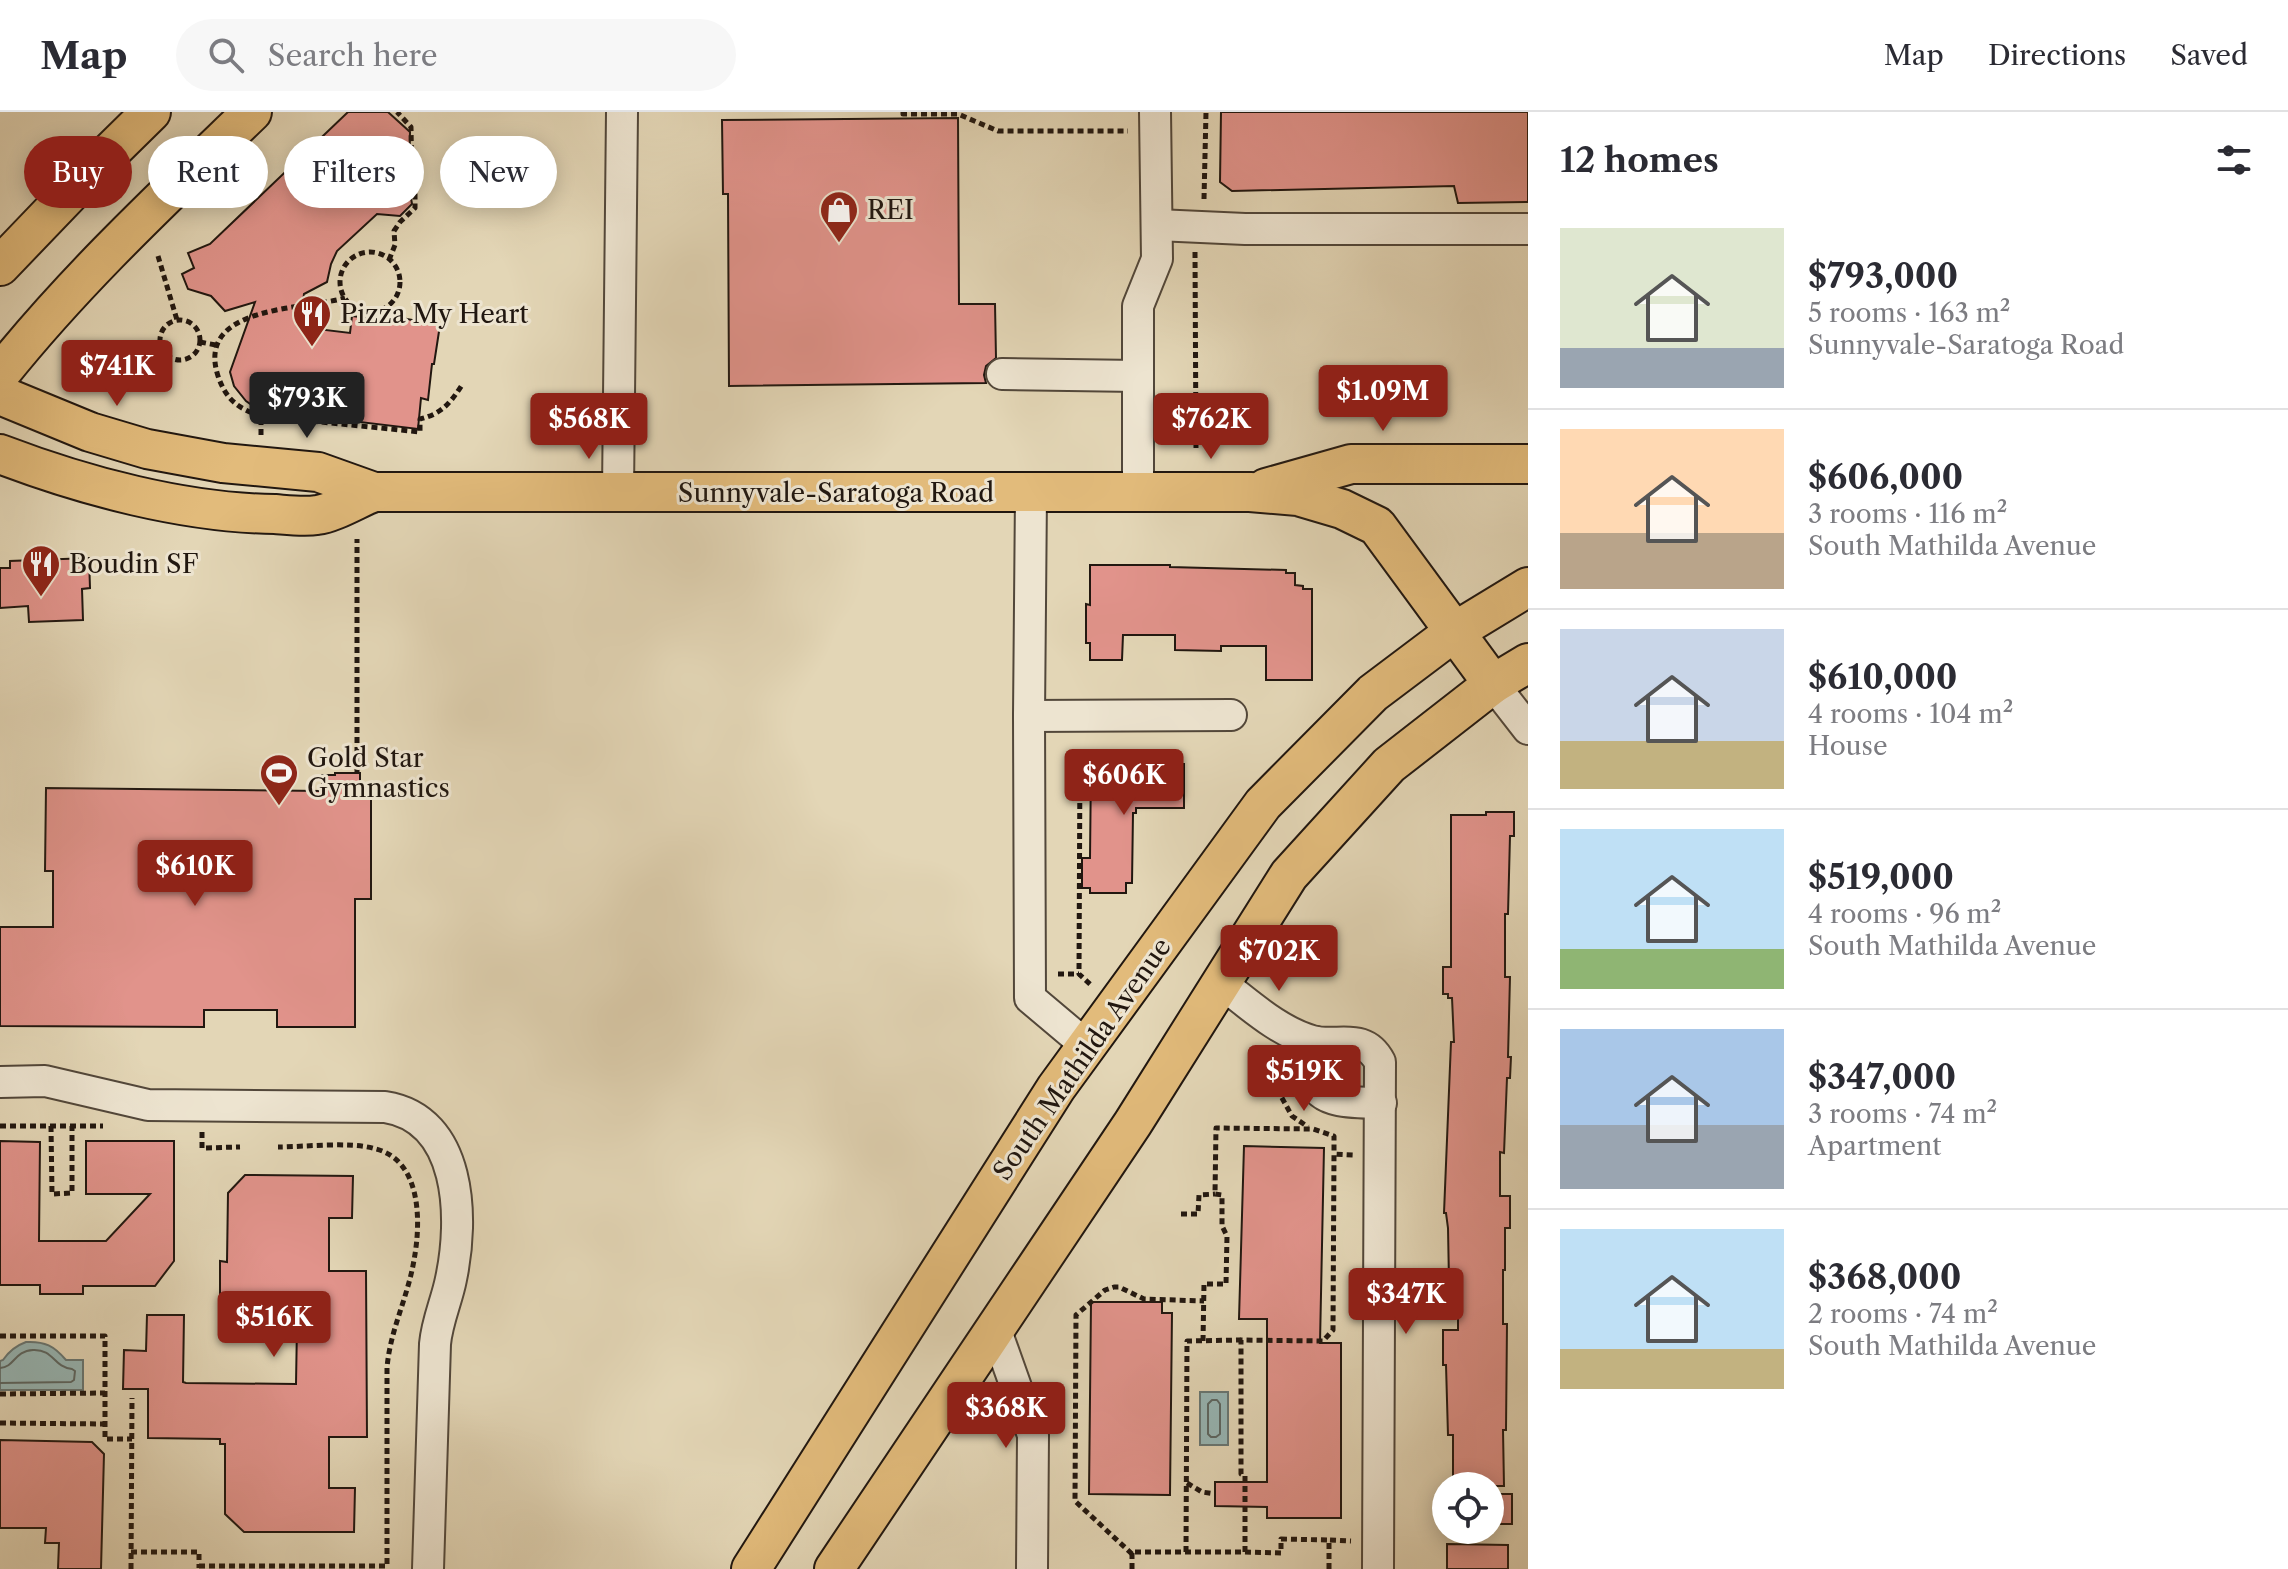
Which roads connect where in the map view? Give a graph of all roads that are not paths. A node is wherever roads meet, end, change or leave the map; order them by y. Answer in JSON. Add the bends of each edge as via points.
{"nodes":[{"id":1,"x":151,"y":112,"type":"edge"},
{"id":2,"x":252,"y":112,"type":"edge"},
{"id":3,"x":622,"y":112,"type":"edge"},
{"id":4,"x":1155,"y":115,"type":"edge"},
{"id":5,"x":1157,"y":225,"type":"junction"},
{"id":6,"x":1528,"y":229,"type":"edge"},
{"id":7,"x":0,"y":266,"type":"edge"},
{"id":8,"x":0,"y":374,"type":"edge"},
{"id":9,"x":1002,"y":374,"type":"dead end"},
{"id":10,"x":1138,"y":376,"type":"junction"},
{"id":11,"x":0,"y":395,"type":"edge"},
{"id":12,"x":0,"y":454,"type":"edge"},
{"id":13,"x":1528,"y":464,"type":"edge"},
{"id":14,"x":374,"y":492,"type":"junction"},
{"id":15,"x":618,"y":492,"type":"junction"},
{"id":16,"x":1250,"y":492,"type":"junction"},
{"id":17,"x":1031,"y":493,"type":"junction"},
{"id":18,"x":1138,"y":494,"type":"junction"},
{"id":19,"x":1528,"y":587,"type":"edge"},
{"id":20,"x":1454,"y":632,"type":"junction"},
{"id":21,"x":1528,"y":663,"type":"edge"},
{"id":22,"x":1493,"y":684,"type":"junction"},
{"id":23,"x":1231,"y":715,"type":"dead end"},
{"id":24,"x":1029,"y":716,"type":"junction"},
{"id":25,"x":1528,"y":729,"type":"edge"},
{"id":26,"x":1221,"y":983,"type":"junction"},
{"id":27,"x":1315,"y":1042,"type":"junction"},
{"id":28,"x":1087,"y":1046,"type":"junction"},
{"id":29,"x":0,"y":1082,"type":"edge"},
{"id":30,"x":1381,"y":1103,"type":"junction"},
{"id":31,"x":995,"y":1328,"type":"junction"},
{"id":32,"x":1378,"y":1555,"type":"edge"},
{"id":33,"x":428,"y":1569,"type":"edge"},
{"id":34,"x":751,"y":1569,"type":"edge"},
{"id":35,"x":834,"y":1569,"type":"edge"},
{"id":36,"x":1032,"y":1569,"type":"edge"}],
"edges":[{"from":1,"to":7,"type":"main road"},
{"from":2,"to":8,"type":"main road","via":[[113,247]]},
{"from":3,"to":15,"type":"street"},
{"from":4,"to":5,"type":"street"},
{"from":5,"to":6,"type":"street"},
{"from":5,"to":10,"type":"street","via":[[1157,259],[1138,306]]},
{"from":9,"to":10,"type":"street"},
{"from":10,"to":18,"type":"street"},
{"from":11,"to":14,"type":"main road","name":"Sunnyvale-Saratoga Road","via":[[147,449],[318,472]]},
{"from":12,"to":14,"type":"main road","name":"Sunnyvale-Saratoga Road","via":[[142,496],[256,514],[319,515]]},
{"from":13,"to":16,"type":"main road","name":"Sunnyvale-Saratoga Road","via":[[1351,464]]},
{"from":14,"to":15,"type":"main road","name":"Sunnyvale-Saratoga Road"},
{"from":15,"to":17,"type":"main road","name":"Sunnyvale-Saratoga Road"},
{"from":16,"to":18,"type":"main road","name":"Sunnyvale-Saratoga Road"},
{"from":16,"to":20,"type":"main road","name":"Sunnyvale-Saratoga Road","via":[[1298,496],[1377,526]]},
{"from":17,"to":18,"type":"main road","name":"Sunnyvale-Saratoga Road"},
{"from":17,"to":24,"type":"street"},
{"from":19,"to":20,"type":"main road","name":"South Mathilda Avenue"},
{"from":20,"to":22,"type":"main road","name":"Sunnyvale-Saratoga Road"},
{"from":20,"to":28,"type":"main road","name":"South Mathilda Avenue","via":[[1373,693],[1263,804]]},
{"from":21,"to":22,"type":"main road"},
{"from":22,"to":25,"type":"street"},
{"from":22,"to":26,"type":"main road","via":[[1389,765],[1289,875]]},
{"from":23,"to":24,"type":"street"},
{"from":24,"to":28,"type":"street","via":[[1030,998]]},
{"from":26,"to":27,"type":"street","via":[[1283,1030]]},
{"from":26,"to":31,"type":"main road"},
{"from":27,"to":30,"type":"street","via":[[1354,1043],[1373,1051],[1381,1068]]},
{"from":27,"to":30,"type":"street","via":[[1312,1076],[1325,1096]]},
{"from":28,"to":34,"type":"main road","name":"South Mathilda Avenue"},
{"from":29,"to":33,"type":"street","via":[[45,1081],[148,1105],[385,1107],[414,1116],[430,1131],[453,1176],[457,1225],[436,1340]]},
{"from":30,"to":32,"type":"street"},
{"from":31,"to":35,"type":"main road"},
{"from":31,"to":36,"type":"street","via":[[1033,1435]]}]}
